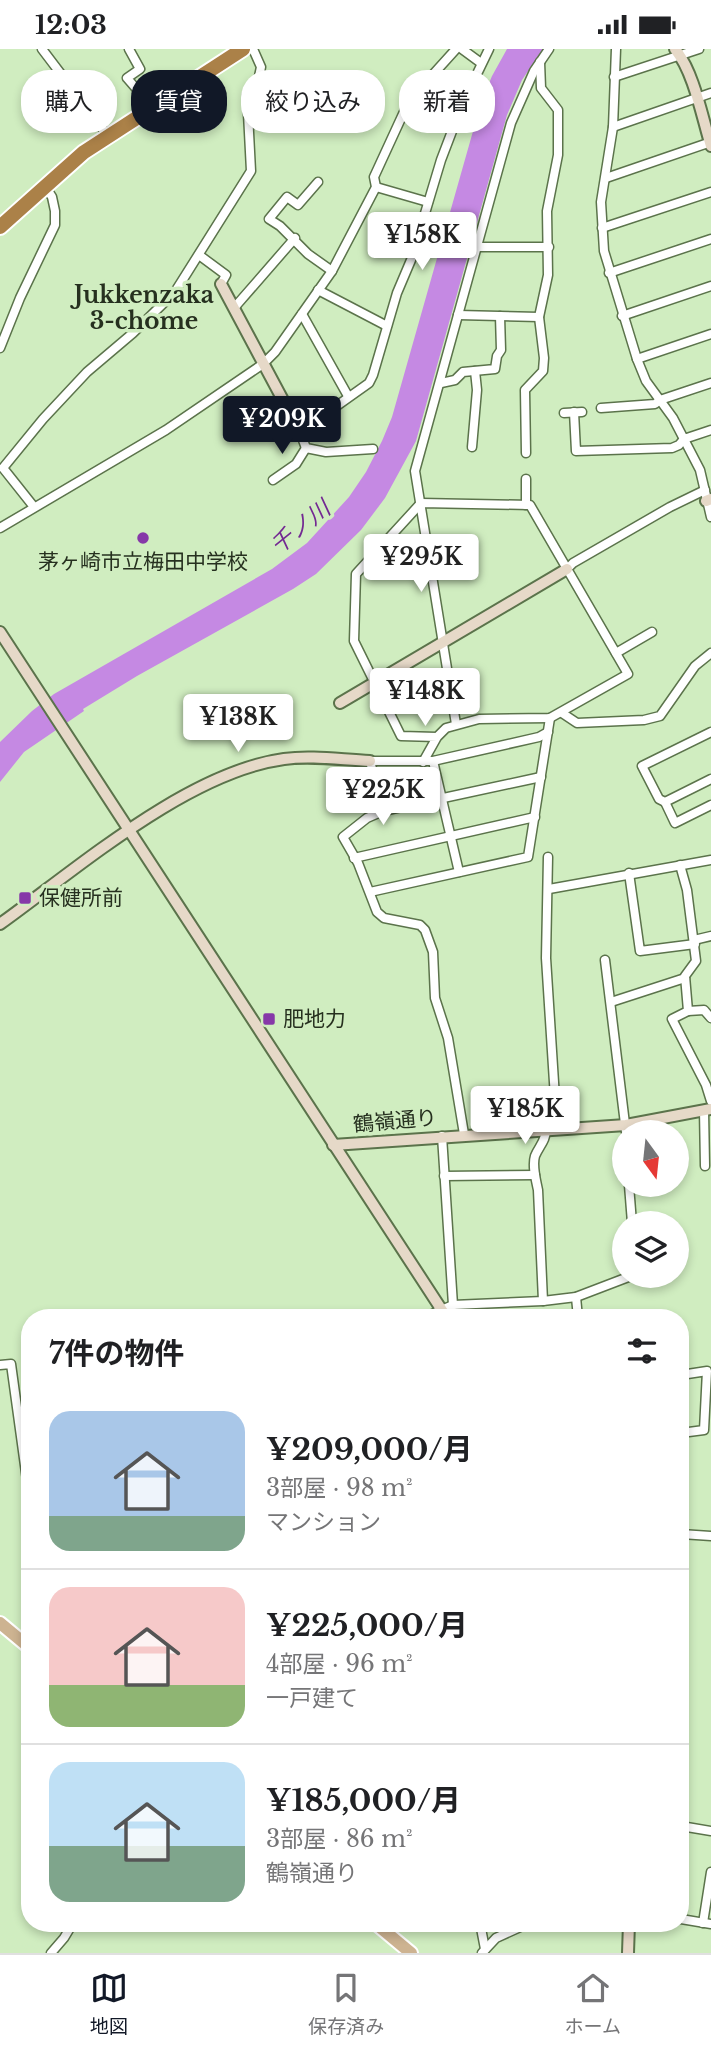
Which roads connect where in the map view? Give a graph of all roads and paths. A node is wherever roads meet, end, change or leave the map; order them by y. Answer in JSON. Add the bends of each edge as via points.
{"nodes":[{"id":1,"x":42,"y":49,"type":"edge"},
{"id":2,"x":129,"y":49,"type":"edge"},
{"id":3,"x":243,"y":49,"type":"edge"},
{"id":4,"x":253,"y":49,"type":"edge"},
{"id":5,"x":459,"y":49,"type":"edge"},
{"id":6,"x":489,"y":49,"type":"edge"},
{"id":7,"x":549,"y":49,"type":"edge"},
{"id":8,"x":616,"y":49,"type":"edge"},
{"id":9,"x":699,"y":49,"type":"edge"},
{"id":10,"x":678,"y":52,"type":"edge"},
{"id":11,"x":540,"y":62,"type":"junction"},
{"id":12,"x":481,"y":63,"type":"junction"},
{"id":13,"x":137,"y":70,"type":"edge"},
{"id":14,"x":210,"y":70,"type":"edge"},
{"id":15,"x":614,"y":76,"type":"junction"},
{"id":16,"x":711,"y":93,"type":"edge"},
{"id":17,"x":696,"y":98,"type":"junction"},
{"id":18,"x":131,"y":121,"type":"edge"},
{"id":19,"x":613,"y":127,"type":"junction"},
{"id":20,"x":108,"y":136,"type":"junction"},
{"id":21,"x":711,"y":144,"type":"edge"},
{"id":22,"x":606,"y":178,"type":"junction"},
{"id":23,"x":317,"y":182,"type":"dead end"},
{"id":24,"x":45,"y":185,"type":"junction"},
{"id":25,"x":376,"y":187,"type":"junction"},
{"id":26,"x":711,"y":192,"type":"edge"},
{"id":27,"x":428,"y":202,"type":"junction"},
{"id":28,"x":0,"y":227,"type":"edge"},
{"id":29,"x":602,"y":228,"type":"junction"},
{"id":30,"x":295,"y":238,"type":"junction"},
{"id":31,"x":711,"y":239,"type":"edge"},
{"id":32,"x":477,"y":247,"type":"junction"},
{"id":33,"x":549,"y":247,"type":"junction"},
{"id":34,"x":199,"y":255,"type":"junction"},
{"id":35,"x":332,"y":271,"type":"junction"},
{"id":36,"x":609,"y":273,"type":"junction"},
{"id":37,"x":221,"y":284,"type":"joint"},
{"id":38,"x":711,"y":286,"type":"edge"},
{"id":39,"x":318,"y":290,"type":"junction"},
{"id":40,"x":234,"y":308,"type":"junction"},
{"id":41,"x":302,"y":314,"type":"junction"},
{"id":42,"x":458,"y":315,"type":"junction"},
{"id":43,"x":500,"y":316,"type":"junction"},
{"id":44,"x":622,"y":316,"type":"junction"},
{"id":45,"x":539,"y":317,"type":"junction"},
{"id":46,"x":387,"y":326,"type":"junction"},
{"id":47,"x":711,"y":334,"type":"edge"},
{"id":48,"x":0,"y":348,"type":"edge"},
{"id":49,"x":637,"y":359,"type":"junction"},
{"id":50,"x":263,"y":365,"type":"junction"},
{"id":51,"x":475,"y":371,"type":"junction"},
{"id":52,"x":441,"y":383,"type":"junction"},
{"id":53,"x":711,"y":383,"type":"edge"},
{"id":54,"x":348,"y":396,"type":"junction"},
{"id":55,"x":660,"y":400,"type":"junction"},
{"id":56,"x":601,"y":408,"type":"dead end"},
{"id":57,"x":564,"y":413,"type":"dead end"},
{"id":58,"x":711,"y":430,"type":"edge"},
{"id":59,"x":300,"y":432,"type":"junction"},
{"id":60,"x":684,"y":439,"type":"junction"},
{"id":61,"x":472,"y":447,"type":"dead end"},
{"id":62,"x":306,"y":448,"type":"junction"},
{"id":63,"x":373,"y":449,"type":"dead end"},
{"id":64,"x":526,"y":453,"type":"dead end"},
{"id":65,"x":526,"y":479,"type":"dead end"},
{"id":66,"x":273,"y":480,"type":"dead end"},
{"id":67,"x":708,"y":497,"type":"edge"},
{"id":68,"x":421,"y":503,"type":"junction"},
{"id":69,"x":526,"y":505,"type":"junction"},
{"id":70,"x":34,"y":507,"type":"junction"},
{"id":71,"x":711,"y":517,"type":"edge"},
{"id":72,"x":0,"y":528,"type":"edge"},
{"id":73,"x":568,"y":569,"type":"junction"},
{"id":74,"x":0,"y":632,"type":"edge"},
{"id":75,"x":652,"y":632,"type":"dead end"},
{"id":76,"x":444,"y":642,"type":"junction"},
{"id":77,"x":616,"y":653,"type":"junction"},
{"id":78,"x":711,"y":653,"type":"edge"},
{"id":79,"x":375,"y":683,"type":"junction"},
{"id":80,"x":340,"y":703,"type":"dead end"},
{"id":81,"x":562,"y":713,"type":"junction"},
{"id":82,"x":550,"y":718,"type":"junction"},
{"id":83,"x":456,"y":724,"type":"junction"},
{"id":84,"x":548,"y":732,"type":"junction"},
{"id":85,"x":711,"y":732,"type":"edge"},
{"id":86,"x":437,"y":737,"type":"junction"},
{"id":87,"x":370,"y":761,"type":"junction"},
{"id":88,"x":433,"y":761,"type":"junction"},
{"id":89,"x":423,"y":762,"type":"junction"},
{"id":90,"x":541,"y":777,"type":"junction"},
{"id":91,"x":711,"y":779,"type":"edge"},
{"id":92,"x":442,"y":798,"type":"junction"},
{"id":93,"x":665,"y":802,"type":"junction"},
{"id":94,"x":711,"y":805,"type":"edge"},
{"id":95,"x":383,"y":811,"type":"junction"},
{"id":96,"x":535,"y":817,"type":"junction"},
{"id":97,"x":129,"y":830,"type":"junction"},
{"id":98,"x":450,"y":835,"type":"junction"},
{"id":99,"x":548,"y":857,"type":"dead end"},
{"id":100,"x":354,"y":858,"type":"junction"},
{"id":101,"x":711,"y":860,"type":"edge"},
{"id":102,"x":680,"y":865,"type":"junction"},
{"id":103,"x":459,"y":872,"type":"junction"},
{"id":104,"x":629,"y":873,"type":"junction"},
{"id":105,"x":549,"y":889,"type":"junction"},
{"id":106,"x":370,"y":892,"type":"junction"},
{"id":107,"x":0,"y":924,"type":"edge"},
{"id":108,"x":711,"y":936,"type":"edge"},
{"id":109,"x":694,"y":942,"type":"junction"},
{"id":110,"x":606,"y":960,"type":"dead end"},
{"id":111,"x":685,"y":978,"type":"junction"},
{"id":112,"x":611,"y":1002,"type":"junction"},
{"id":113,"x":688,"y":1011,"type":"junction"},
{"id":114,"x":711,"y":1018,"type":"edge"},
{"id":115,"x":709,"y":1107,"type":"edge"},
{"id":116,"x":625,"y":1120,"type":"edge"},
{"id":117,"x":660,"y":1120,"type":"edge"},
{"id":118,"x":552,"y":1129,"type":"junction"},
{"id":119,"x":612,"y":1129,"type":"edge"},
{"id":120,"x":464,"y":1135,"type":"junction"},
{"id":121,"x":442,"y":1136,"type":"junction"},
{"id":122,"x":333,"y":1145,"type":"junction"},
{"id":123,"x":708,"y":1156,"type":"edge"},
{"id":124,"x":705,"y":1166,"type":"dead end"},
{"id":125,"x":535,"y":1175,"type":"junction"},
{"id":126,"x":444,"y":1176,"type":"junction"},
{"id":127,"x":612,"y":1283,"type":"edge"},
{"id":128,"x":576,"y":1297,"type":"junction"},
{"id":129,"x":543,"y":1301,"type":"junction"},
{"id":130,"x":453,"y":1305,"type":"junction"},
{"id":131,"x":441,"y":1309,"type":"edge"},
{"id":132,"x":448,"y":1309,"type":"edge"},
{"id":133,"x":577,"y":1309,"type":"edge"},
{"id":134,"x":0,"y":1366,"type":"edge"},
{"id":135,"x":689,"y":1374,"type":"edge"},
{"id":136,"x":21,"y":1410,"type":"edge"},
{"id":137,"x":18,"y":1411,"type":"junction"},
{"id":138,"x":689,"y":1432,"type":"edge"},
{"id":139,"x":21,"y":1434,"type":"edge"},
{"id":140,"x":689,"y":1535,"type":"edge"},
{"id":141,"x":711,"y":1536,"type":"edge"},
{"id":142,"x":0,"y":1623,"type":"edge"},
{"id":143,"x":21,"y":1640,"type":"edge"},
{"id":144,"x":689,"y":1827,"type":"edge"},
{"id":145,"x":711,"y":1831,"type":"edge"},
{"id":146,"x":711,"y":1872,"type":"edge"},
{"id":147,"x":689,"y":1920,"type":"edge"},
{"id":148,"x":707,"y":1923,"type":"edge"},
{"id":149,"x":68,"y":1932,"type":"edge"},
{"id":150,"x":386,"y":1932,"type":"edge"},
{"id":151,"x":481,"y":1932,"type":"edge"},
{"id":152,"x":509,"y":1932,"type":"edge"},
{"id":153,"x":629,"y":1932,"type":"edge"},
{"id":154,"x":484,"y":1951,"type":"edge"},
{"id":155,"x":51,"y":1953,"type":"edge"},
{"id":156,"x":411,"y":1953,"type":"edge"},
{"id":157,"x":628,"y":1953,"type":"edge"}],
"edges":[{"from":1,"to":20,"type":"street"},
{"from":2,"to":13,"type":"street"},
{"from":3,"to":14,"type":"highway"},
{"from":4,"to":34,"type":"street","via":[[261,67],[257,86],[247,94],[251,171]]},
{"from":5,"to":12,"type":"street"},
{"from":5,"to":25,"type":"street","via":[[409,101],[374,177]]},
{"from":6,"to":12,"type":"street"},
{"from":7,"to":11,"type":"street"},
{"from":8,"to":15,"type":"street"},
{"from":9,"to":10,"type":"street"},
{"from":10,"to":15,"type":"street"},
{"from":10,"to":17,"type":"street"},
{"from":11,"to":32,"type":"street","via":[[511,123]]},
{"from":11,"to":33,"type":"street","via":[[541,88],[558,110],[558,155],[547,211]]},
{"from":12,"to":27,"type":"street"},
{"from":15,"to":19,"type":"street"},
{"from":16,"to":17,"type":"street"},
{"from":17,"to":19,"type":"street"},
{"from":17,"to":21,"type":"street"},
{"from":18,"to":20,"type":"highway"},
{"from":19,"to":22,"type":"street"},
{"from":20,"to":24,"type":"highway"},
{"from":21,"to":22,"type":"street"},
{"from":22,"to":29,"type":"street"},
{"from":23,"to":30,"type":"street","via":[[298,205],[287,197],[269,219]]},
{"from":24,"to":28,"type":"highway"},
{"from":24,"to":48,"type":"street","via":[[52,197],[55,225]]},
{"from":25,"to":27,"type":"street"},
{"from":25,"to":35,"type":"street"},
{"from":26,"to":29,"type":"street"},
{"from":27,"to":46,"type":"street"},
{"from":29,"to":36,"type":"street"},
{"from":30,"to":35,"type":"street"},
{"from":30,"to":40,"type":"street"},
{"from":31,"to":36,"type":"street"},
{"from":32,"to":33,"type":"street"},
{"from":32,"to":42,"type":"street"},
{"from":33,"to":45,"type":"street","via":[[547,286]]},
{"from":34,"to":37,"type":"street","via":[[226,275]]},
{"from":34,"to":70,"type":"street","via":[[175,292],[87,372],[3,468]]},
{"from":35,"to":39,"type":"street"},
{"from":36,"to":44,"type":"street"},
{"from":37,"to":40,"type":"street"},
{"from":38,"to":44,"type":"street"},
{"from":39,"to":41,"type":"street"},
{"from":39,"to":46,"type":"street"},
{"from":40,"to":50,"type":"street"},
{"from":41,"to":50,"type":"street"},
{"from":41,"to":54,"type":"street"},
{"from":42,"to":43,"type":"street"},
{"from":42,"to":52,"type":"street"},
{"from":43,"to":45,"type":"street"},
{"from":43,"to":51,"type":"street","via":[[501,351],[495,369]]},
{"from":44,"to":49,"type":"street"},
{"from":45,"to":64,"type":"street","via":[[544,358],[542,371],[525,390]]},
{"from":46,"to":54,"type":"street","via":[[373,376]]},
{"from":47,"to":49,"type":"street"},
{"from":49,"to":55,"type":"street"},
{"from":50,"to":59,"type":"street"},
{"from":50,"to":70,"type":"street","via":[[166,430]]},
{"from":51,"to":52,"type":"street"},
{"from":51,"to":61,"type":"street"},
{"from":52,"to":68,"type":"street","via":[[417,459]]},
{"from":53,"to":55,"type":"street"},
{"from":54,"to":59,"type":"street"},
{"from":55,"to":56,"type":"street"},
{"from":55,"to":60,"type":"street"},
{"from":57,"to":60,"type":"street","via":[[578,412],[576,451],[673,448]]},
{"from":58,"to":60,"type":"street"},
{"from":59,"to":62,"type":"street"},
{"from":60,"to":67,"type":"street"},
{"from":62,"to":63,"type":"street","via":[[326,452]]},
{"from":62,"to":66,"type":"street","via":[[296,464]]},
{"from":65,"to":69,"type":"street"},
{"from":67,"to":71,"type":"street"},
{"from":67,"to":73,"type":"street","via":[[659,513]]},
{"from":68,"to":69,"type":"street"},
{"from":68,"to":76,"type":"street"},
{"from":68,"to":79,"type":"street","via":[[356,574],[354,641]]},
{"from":69,"to":73,"type":"street"},
{"from":70,"to":72,"type":"street"},
{"from":73,"to":76,"type":"street"},
{"from":73,"to":77,"type":"street"},
{"from":74,"to":97,"type":"street"},
{"from":75,"to":77,"type":"street"},
{"from":76,"to":79,"type":"street"},
{"from":76,"to":83,"type":"street"},
{"from":77,"to":81,"type":"street","via":[[628,674]]},
{"from":78,"to":81,"type":"street","via":[[695,666],[660,716],[577,723]]},
{"from":79,"to":80,"type":"street"},
{"from":79,"to":86,"type":"street","via":[[401,736]]},
{"from":81,"to":82,"type":"street"},
{"from":82,"to":83,"type":"street","via":[[498,717]]},
{"from":82,"to":84,"type":"street"},
{"from":83,"to":86,"type":"street"},
{"from":84,"to":88,"type":"street"},
{"from":84,"to":90,"type":"street"},
{"from":85,"to":93,"type":"street","via":[[642,767]]},
{"from":86,"to":89,"type":"street"},
{"from":87,"to":89,"type":"street"},
{"from":87,"to":95,"type":"street"},
{"from":87,"to":97,"type":"street","via":[[287,758],[260,763],[213,781]]},
{"from":88,"to":89,"type":"street"},
{"from":88,"to":92,"type":"street"},
{"from":90,"to":92,"type":"street"},
{"from":90,"to":96,"type":"street"},
{"from":91,"to":93,"type":"street"},
{"from":92,"to":95,"type":"street"},
{"from":92,"to":98,"type":"street"},
{"from":93,"to":94,"type":"street","via":[[674,823]]},
{"from":95,"to":100,"type":"street","via":[[343,837]]},
{"from":96,"to":98,"type":"street"},
{"from":96,"to":103,"type":"street","via":[[528,856]]},
{"from":97,"to":107,"type":"street"},
{"from":97,"to":122,"type":"street"},
{"from":98,"to":100,"type":"street"},
{"from":98,"to":103,"type":"street"},
{"from":99,"to":105,"type":"street"},
{"from":100,"to":106,"type":"street"},
{"from":101,"to":102,"type":"street"},
{"from":102,"to":104,"type":"street"},
{"from":102,"to":109,"type":"street"},
{"from":103,"to":106,"type":"street"},
{"from":104,"to":105,"type":"street"},
{"from":104,"to":109,"type":"street","via":[[640,951]]},
{"from":105,"to":118,"type":"street","via":[[545,925]]},
{"from":106,"to":120,"type":"street","via":[[384,918],[425,930],[433,952],[435,998],[448,1038]]},
{"from":108,"to":109,"type":"street"},
{"from":109,"to":111,"type":"street","via":[[696,961]]},
{"from":110,"to":112,"type":"street"},
{"from":111,"to":112,"type":"street"},
{"from":111,"to":113,"type":"street"},
{"from":112,"to":116,"type":"street"},
{"from":113,"to":114,"type":"street","via":[[704,1010]]},
{"from":113,"to":115,"type":"street","via":[[672,1019],[706,1085]]},
{"from":115,"to":117,"type":"street","name":"鶴嶺通り"},
{"from":115,"to":123,"type":"street"},
{"from":118,"to":119,"type":"street","name":"鶴嶺通り"},
{"from":118,"to":120,"type":"street","name":"鶴嶺通り"},
{"from":118,"to":125,"type":"street","via":[[535,1156]]},
{"from":120,"to":121,"type":"street","name":"鶴嶺通り"},
{"from":121,"to":122,"type":"street","name":"鶴嶺通り"},
{"from":121,"to":126,"type":"street"},
{"from":122,"to":131,"type":"street"},
{"from":123,"to":124,"type":"street"},
{"from":125,"to":126,"type":"street"},
{"from":125,"to":129,"type":"street"},
{"from":126,"to":130,"type":"street"},
{"from":127,"to":128,"type":"street"},
{"from":128,"to":129,"type":"street"},
{"from":128,"to":133,"type":"street"},
{"from":129,"to":130,"type":"street"},
{"from":130,"to":132,"type":"street"},
{"from":134,"to":137,"type":"street","via":[[11,1364]]},
{"from":135,"to":138,"type":"street","via":[[707,1371],[704,1430]]},
{"from":136,"to":137,"type":"street"},
{"from":137,"to":139,"type":"street"},
{"from":140,"to":141,"type":"street"},
{"from":142,"to":143,"type":"main road"},
{"from":144,"to":145,"type":"street"},
{"from":146,"to":148,"type":"street"},
{"from":147,"to":148,"type":"street"},
{"from":149,"to":155,"type":"street"},
{"from":150,"to":156,"type":"main road"},
{"from":151,"to":154,"type":"street"},
{"from":152,"to":154,"type":"street"},
{"from":153,"to":157,"type":"street"}]}
